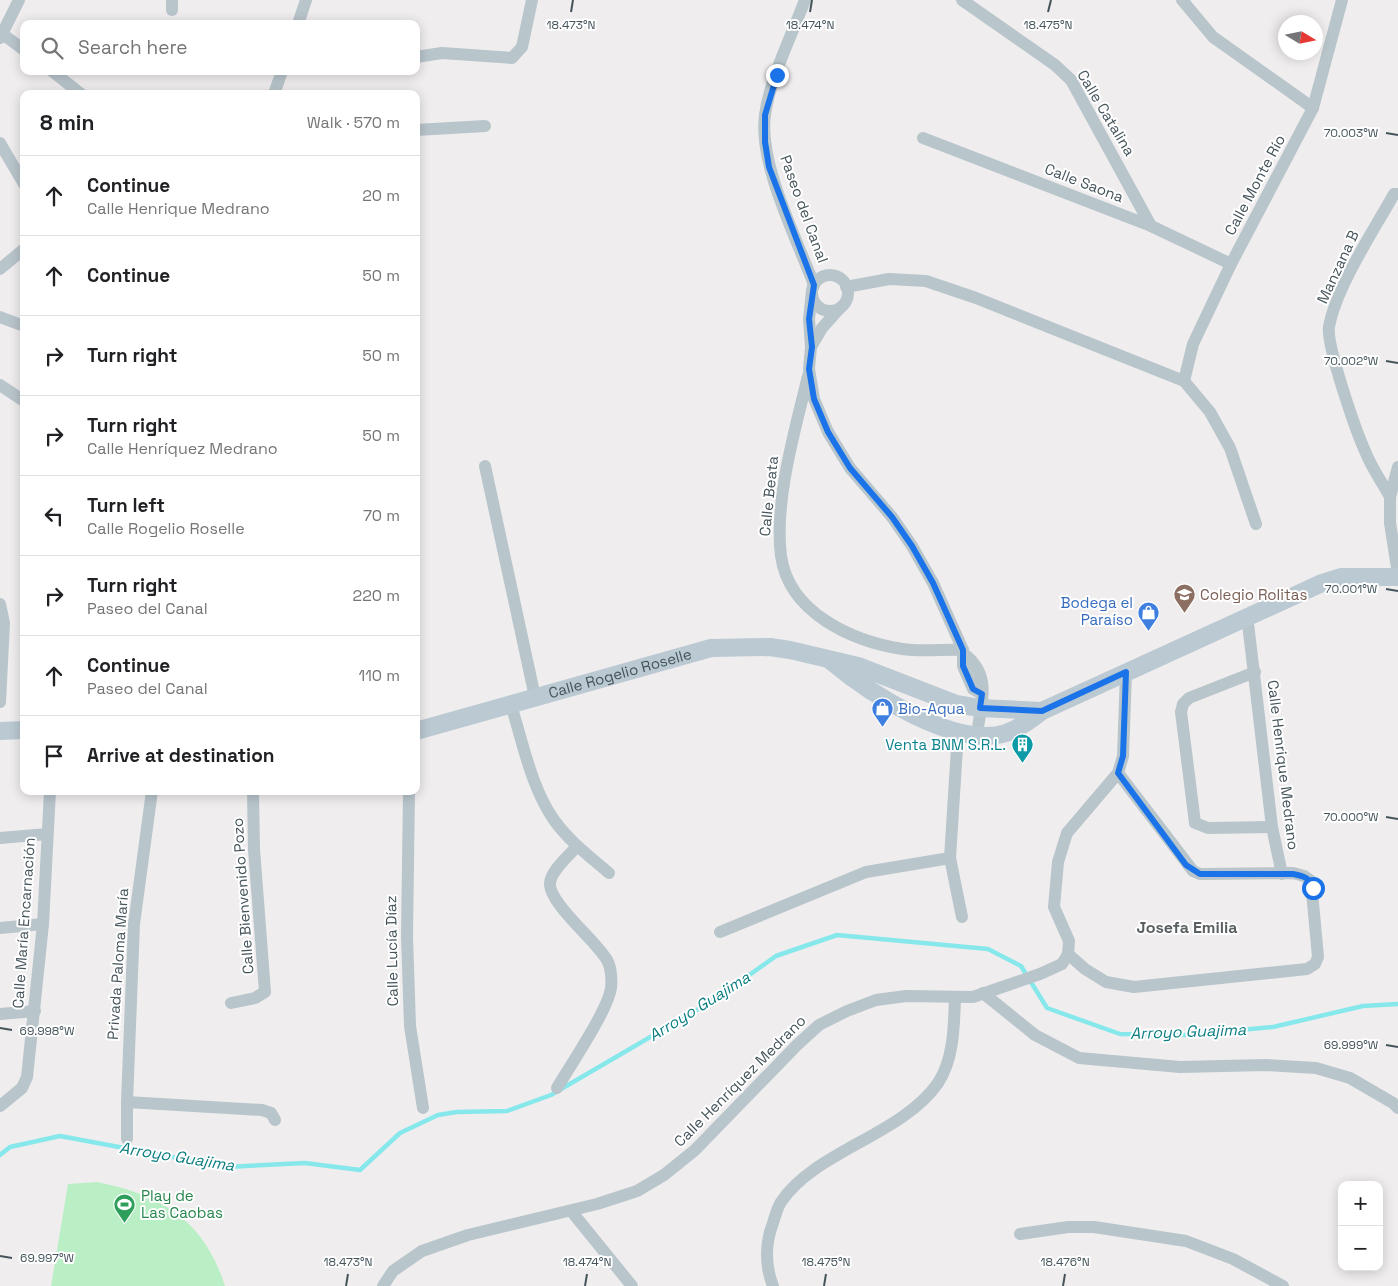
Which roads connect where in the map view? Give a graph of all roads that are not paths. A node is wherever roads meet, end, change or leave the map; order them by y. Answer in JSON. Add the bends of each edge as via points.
{"nodes":[{"id":1,"x":18,"y":0,"type":"edge"},
{"id":2,"x":306,"y":0,"type":"edge"},
{"id":3,"x":532,"y":0,"type":"edge"},
{"id":4,"x":805,"y":0,"type":"edge"},
{"id":5,"x":962,"y":0,"type":"edge"},
{"id":6,"x":1182,"y":0,"type":"edge"},
{"id":7,"x":1342,"y":0,"type":"edge"},
{"id":8,"x":299,"y":20,"type":"edge"},
{"id":9,"x":1,"y":35,"type":"edge"},
{"id":10,"x":20,"y":47,"type":"edge"},
{"id":11,"x":420,"y":56,"type":"edge"},
{"id":12,"x":57,"y":75,"type":"edge"},
{"id":13,"x":281,"y":75,"type":"edge"},
{"id":14,"x":76,"y":90,"type":"edge"},
{"id":15,"x":275,"y":90,"type":"edge"},
{"id":16,"x":1313,"y":108,"type":"junction"},
{"id":17,"x":485,"y":126,"type":"dead end"},
{"id":18,"x":420,"y":130,"type":"edge"},
{"id":19,"x":923,"y":138,"type":"dead end"},
{"id":20,"x":1,"y":146,"type":"edge"},
{"id":21,"x":20,"y":177,"type":"edge"},
{"id":22,"x":1396,"y":194,"type":"edge"},
{"id":23,"x":1151,"y":226,"type":"junction"},
{"id":24,"x":20,"y":252,"type":"edge"},
{"id":25,"x":1232,"y":264,"type":"junction"},
{"id":26,"x":0,"y":269,"type":"edge"},
{"id":27,"x":846,"y":287,"type":"junction"},
{"id":28,"x":813,"y":288,"type":"junction"},
{"id":29,"x":840,"y":308,"type":"junction"},
{"id":30,"x":0,"y":317,"type":"edge"},
{"id":31,"x":20,"y":324,"type":"edge"},
{"id":32,"x":812,"y":347,"type":"junction"},
{"id":33,"x":809,"y":369,"type":"junction"},
{"id":34,"x":1184,"y":381,"type":"junction"},
{"id":35,"x":0,"y":385,"type":"edge"},
{"id":36,"x":20,"y":398,"type":"edge"},
{"id":37,"x":485,"y":466,"type":"dead end"},
{"id":38,"x":1398,"y":467,"type":"edge"},
{"id":39,"x":1390,"y":498,"type":"junction"},
{"id":40,"x":1256,"y":524,"type":"dead end"},
{"id":41,"x":1398,"y":575,"type":"edge"},
{"id":42,"x":0,"y":604,"type":"edge"},
{"id":43,"x":1247,"y":615,"type":"junction"},
{"id":44,"x":963,"y":652,"type":"junction"},
{"id":45,"x":829,"y":659,"type":"junction"},
{"id":46,"x":1126,"y":672,"type":"junction"},
{"id":47,"x":1255,"y":672,"type":"junction"},
{"id":48,"x":535,"y":697,"type":"junction"},
{"id":49,"x":981,"y":701,"type":"junction"},
{"id":50,"x":0,"y":702,"type":"edge"},
{"id":51,"x":510,"y":705,"type":"junction"},
{"id":52,"x":1042,"y":711,"type":"junction"},
{"id":53,"x":20,"y":730,"type":"edge"},
{"id":54,"x":420,"y":730,"type":"edge"},
{"id":55,"x":0,"y":731,"type":"edge"},
{"id":56,"x":958,"y":732,"type":"junction"},
{"id":57,"x":977,"y":734,"type":"junction"},
{"id":58,"x":1118,"y":773,"type":"junction"},
{"id":59,"x":50,"y":795,"type":"edge"},
{"id":60,"x":151,"y":795,"type":"edge"},
{"id":61,"x":252,"y":795,"type":"edge"},
{"id":62,"x":409,"y":795,"type":"edge"},
{"id":63,"x":1272,"y":827,"type":"junction"},
{"id":64,"x":47,"y":834,"type":"junction"},
{"id":65,"x":0,"y":838,"type":"edge"},
{"id":66,"x":577,"y":846,"type":"junction"},
{"id":67,"x":950,"y":858,"type":"junction"},
{"id":68,"x":609,"y":872,"type":"dead end"},
{"id":69,"x":1282,"y":874,"type":"junction"},
{"id":70,"x":962,"y":917,"type":"dead end"},
{"id":71,"x":43,"y":924,"type":"junction"},
{"id":72,"x":0,"y":928,"type":"edge"},
{"id":73,"x":720,"y":932,"type":"dead end"},
{"id":74,"x":1068,"y":954,"type":"junction"},
{"id":75,"x":983,"y":993,"type":"junction"},
{"id":76,"x":955,"y":998,"type":"junction"},
{"id":77,"x":232,"y":1002,"type":"dead end"},
{"id":78,"x":35,"y":1011,"type":"junction"},
{"id":79,"x":0,"y":1014,"type":"edge"},
{"id":80,"x":557,"y":1088,"type":"dead end"},
{"id":81,"x":127,"y":1102,"type":"junction"},
{"id":82,"x":0,"y":1106,"type":"edge"},
{"id":83,"x":424,"y":1108,"type":"dead end"},
{"id":84,"x":1398,"y":1108,"type":"edge"},
{"id":85,"x":276,"y":1120,"type":"dead end"},
{"id":86,"x":127,"y":1139,"type":"dead end"},
{"id":87,"x":572,"y":1212,"type":"junction"},
{"id":88,"x":1020,"y":1234,"type":"dead end"},
{"id":89,"x":383,"y":1286,"type":"edge"},
{"id":90,"x":632,"y":1286,"type":"edge"},
{"id":91,"x":773,"y":1286,"type":"edge"},
{"id":92,"x":1283,"y":1286,"type":"edge"}],
"edges":[{"from":1,"to":9,"type":"street"},
{"from":2,"to":8,"type":"street"},
{"from":3,"to":11,"type":"street","via":[[522,47],[512,58],[442,53]]},
{"from":4,"to":28,"type":"street","name":"Paseo del Canal","via":[[771,93],[765,115],[765,142],[769,167]]},
{"from":5,"to":23,"type":"street","name":"Calle Catalina","via":[[1056,65],[1071,80]]},
{"from":6,"to":16,"type":"street","via":[[1213,36]]},
{"from":7,"to":16,"type":"street","name":"Calle Monte Río"},
{"from":9,"to":10,"type":"street"},
{"from":12,"to":14,"type":"street"},
{"from":13,"to":15,"type":"street"},
{"from":16,"to":25,"type":"street","name":"Calle Monte Río"},
{"from":17,"to":18,"type":"street"},
{"from":19,"to":23,"type":"street","name":"Calle Saona"},
{"from":20,"to":21,"type":"street"},
{"from":22,"to":39,"type":"street","name":"Manzana B","via":[[1356,261],[1328,329],[1335,361],[1365,452]]},
{"from":23,"to":25,"type":"street","name":"Calle Saona"},
{"from":24,"to":26,"type":"street"},
{"from":25,"to":34,"type":"street","name":"Calle Monte Río","via":[[1193,344]]},
{"from":27,"to":28,"type":"street","via":[[839,278],[828,276]]},
{"from":27,"to":29,"type":"street","via":[[847,299]]},
{"from":27,"to":34,"type":"street","via":[[889,279],[926,282],[976,298]]},
{"from":28,"to":29,"type":"street","via":[[814,302],[823,310]]},
{"from":28,"to":32,"type":"street","name":"Paseo del Canal","via":[[809,319]]},
{"from":29,"to":32,"type":"street","name":"Paseo del Canal","via":[[822,328]]},
{"from":30,"to":31,"type":"street"},
{"from":32,"to":33,"type":"street","name":"Paseo del Canal"},
{"from":33,"to":44,"type":"street","name":"Paseo del Canal","via":[[814,399],[828,432],[850,468],[912,546],[933,583]]},
{"from":33,"to":44,"type":"street","name":"Calle Beata","via":[[788,459],[780,523],[781,557],[793,589],[812,612],[830,625],[867,640],[903,649]]},
{"from":34,"to":40,"type":"street","via":[[1210,412],[1230,448]]},
{"from":35,"to":36,"type":"street"},
{"from":37,"to":48,"type":"street"},
{"from":38,"to":39,"type":"street"},
{"from":39,"to":41,"type":"street","via":[[1390,523]]},
{"from":41,"to":43,"type":"street","name":"Calle Rogelio Roselle","via":[[1341,577],[1322,582]]},
{"from":42,"to":50,"type":"street","via":[[4,623]]},
{"from":43,"to":46,"type":"street","name":"Calle Rogelio Roselle"},
{"from":43,"to":47,"type":"street","name":"Calle Henrique Medrano"},
{"from":44,"to":49,"type":"street","name":"Paseo del Canal","via":[[963,666]]},
{"from":45,"to":48,"type":"street","name":"Calle Rogelio Roselle","via":[[770,647],[710,648]]},
{"from":45,"to":49,"type":"street","name":"Calle Rogelio Roselle","via":[[858,666],[956,704]]},
{"from":45,"to":56,"type":"street","name":"Calle Rogelio Roselle","via":[[884,699]]},
{"from":46,"to":52,"type":"street","name":"Calle Rogelio Roselle"},
{"from":46,"to":58,"type":"street","via":[[1123,756]]},
{"from":47,"to":63,"type":"street","name":"Calle Henrique Medrano"},
{"from":47,"to":63,"type":"street","via":[[1189,698],[1181,712],[1195,823],[1208,828]]},
{"from":48,"to":51,"type":"street","name":"Calle Rogelio Roselle"},
{"from":49,"to":52,"type":"street","name":"Calle Rogelio Roselle"},
{"from":49,"to":57,"type":"street"},
{"from":51,"to":54,"type":"street","name":"Calle Rogelio Roselle"},
{"from":51,"to":66,"type":"street","via":[[536,784],[554,819]]},
{"from":52,"to":57,"type":"street","name":"Calle Rogelio Roselle","via":[[1025,725],[1005,733]]},
{"from":53,"to":55,"type":"street"},
{"from":56,"to":57,"type":"street","name":"Calle Rogelio Roselle"},
{"from":56,"to":67,"type":"street"},
{"from":58,"to":69,"type":"street","via":[[1193,871],[1200,874]]},
{"from":58,"to":74,"type":"street","via":[[1068,832],[1058,862],[1054,907],[1069,941]]},
{"from":59,"to":64,"type":"street","name":"Calle María Encarnación"},
{"from":60,"to":81,"type":"street","name":"Privada Paloma María","via":[[134,924]]},
{"from":61,"to":77,"type":"street","name":"Calle Bienvenido Pozo","via":[[265,992],[254,998]]},
{"from":62,"to":83,"type":"street","name":"Calle Lucía Díaz","via":[[407,936],[410,1026]]},
{"from":63,"to":69,"type":"street","name":"Calle Henrique Medrano"},
{"from":64,"to":65,"type":"street"},
{"from":64,"to":71,"type":"street","name":"Calle María Encarnación"},
{"from":66,"to":68,"type":"street"},
{"from":66,"to":80,"type":"street","via":[[552,876],[552,893],[608,961],[611,988],[606,1004]]},
{"from":67,"to":70,"type":"street"},
{"from":67,"to":73,"type":"street","via":[[866,872]]},
{"from":69,"to":74,"type":"street","via":[[1304,876],[1311,881],[1313,888],[1318,957],[1315,964],[1307,969],[1134,987],[1106,982],[1085,970]]},
{"from":71,"to":72,"type":"street"},
{"from":71,"to":78,"type":"street","name":"Calle María Encarnación"},
{"from":74,"to":75,"type":"street","name":"Calle Henríquez Medrano","via":[[1062,964]]},
{"from":75,"to":76,"type":"street","name":"Calle Henríquez Medrano"},
{"from":75,"to":84,"type":"street","via":[[1034,1036],[1079,1058],[1180,1067],[1266,1065],[1316,1068],[1350,1078]]},
{"from":76,"to":87,"type":"street","name":"Calle Henríquez Medrano","via":[[906,996],[876,1000],[819,1025],[695,1150],[664,1175],[637,1191]]},
{"from":76,"to":91,"type":"street","via":[[949,1056],[939,1081],[925,1099],[806,1176],[781,1202],[768,1236],[767,1272]]},
{"from":78,"to":79,"type":"street"},
{"from":78,"to":82,"type":"street","name":"Calle María Encarnación","via":[[27,1077],[22,1088]]},
{"from":81,"to":85,"type":"street","via":[[262,1110]]},
{"from":81,"to":86,"type":"street","name":"Privada Paloma María"},
{"from":87,"to":89,"type":"street","name":"Calle Henríquez Medrano","via":[[468,1235],[422,1251],[392,1271]]},
{"from":87,"to":90,"type":"street"},
{"from":88,"to":92,"type":"street","via":[[1094,1227],[1186,1241],[1233,1259]]}]}
